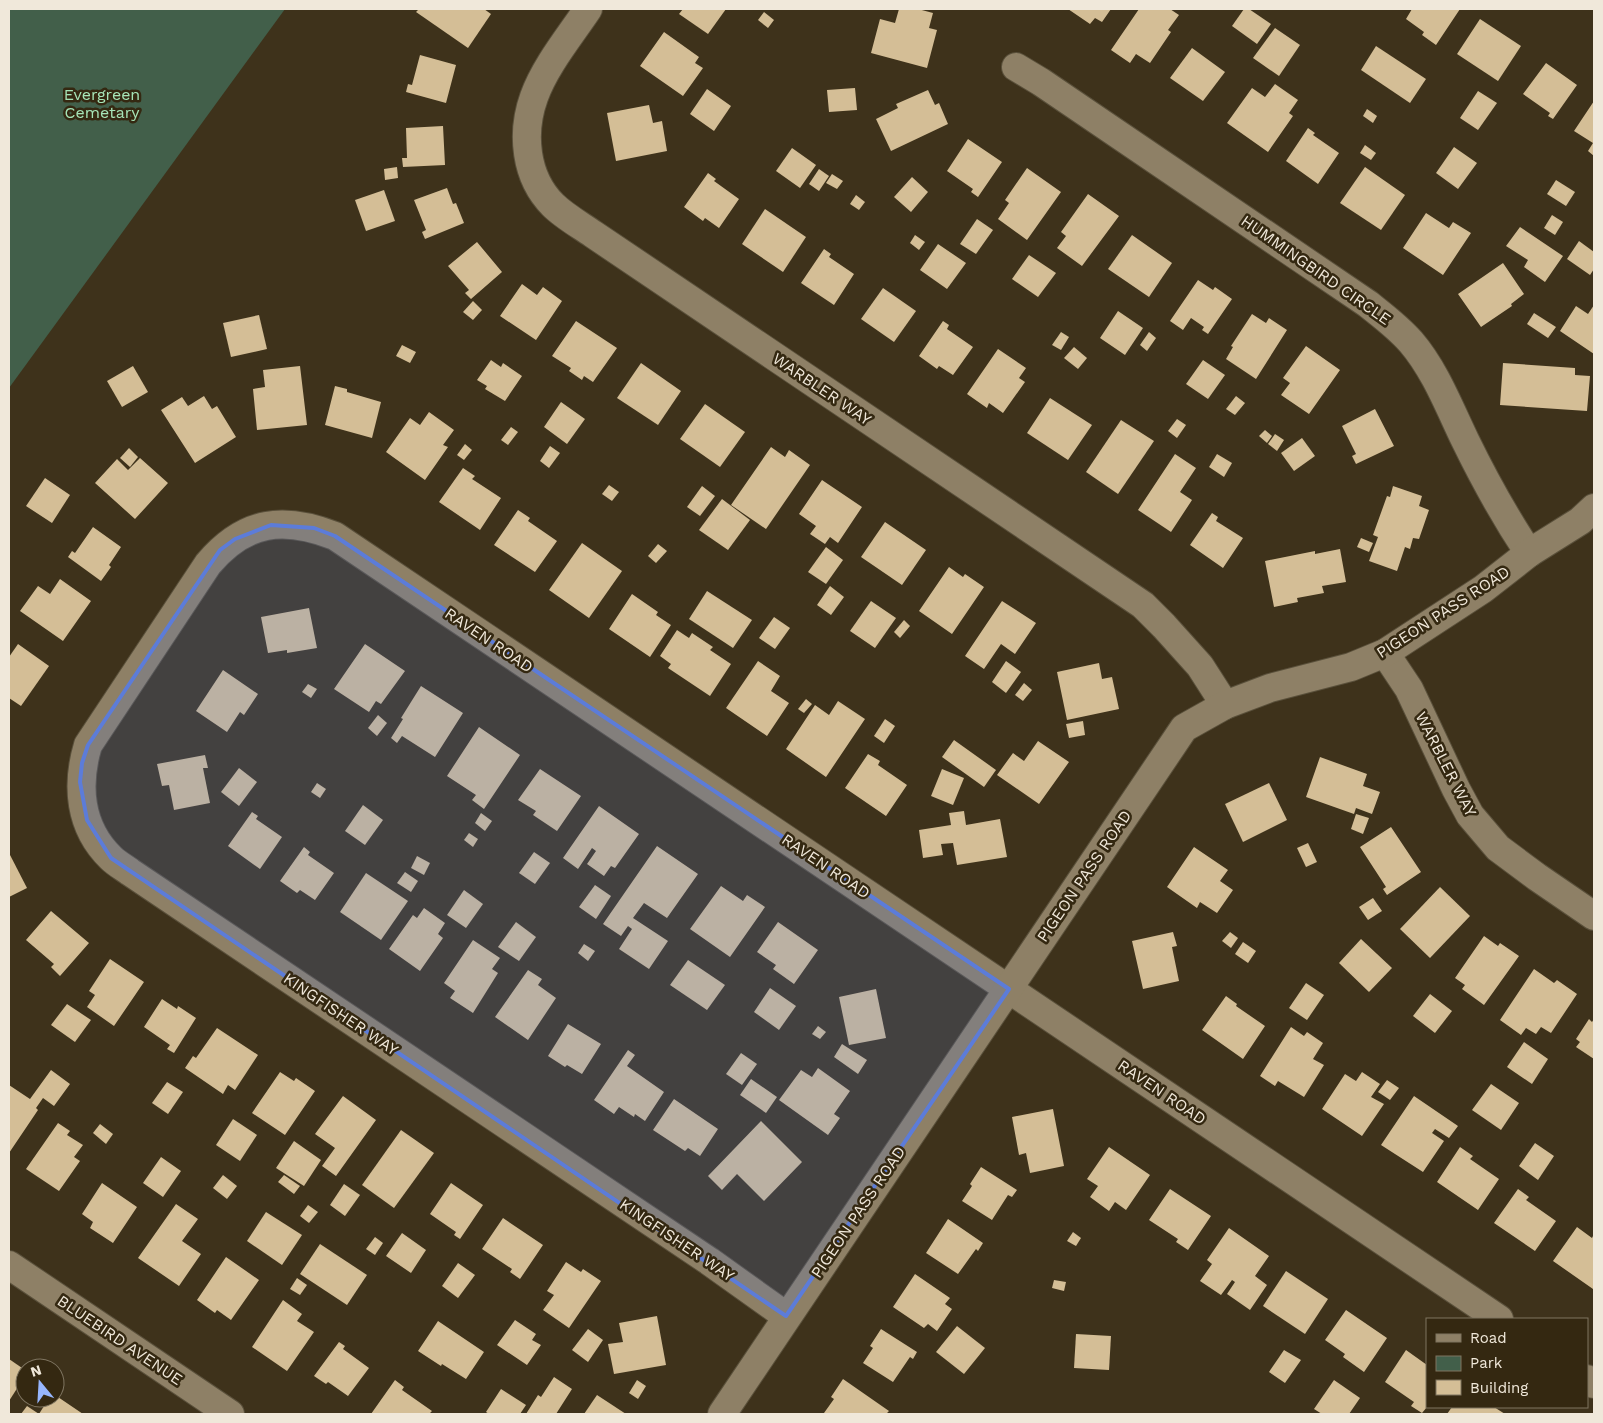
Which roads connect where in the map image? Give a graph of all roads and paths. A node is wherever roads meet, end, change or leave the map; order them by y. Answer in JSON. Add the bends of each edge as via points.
{"nodes":[{"id":1,"x":588,"y":9,"type":"edge"},
{"id":2,"x":1016,"y":67,"type":"dead end"},
{"id":3,"x":1594,"y":508,"type":"edge"},
{"id":4,"x":1529,"y":553,"type":"junction"},
{"id":5,"x":164,"y":629,"type":"joint"},
{"id":6,"x":1385,"y":653,"type":"junction"},
{"id":7,"x":1225,"y":705,"type":"junction"},
{"id":8,"x":1594,"y":916,"type":"edge"},
{"id":9,"x":1009,"y":989,"type":"junction"},
{"id":10,"x":9,"y":1265,"type":"edge"},
{"id":11,"x":786,"y":1316,"type":"junction"},
{"id":12,"x":1498,"y":1318,"type":"edge"},
{"id":13,"x":230,"y":1414,"type":"edge"},
{"id":14,"x":722,"y":1414,"type":"edge"}],
"edges":[{"from":1,"to":7,"type":"street","name":"WARBLER WAY","via":[[550,66],[534,96],[529,114],[527,140],[532,172],[553,205],[1143,605],[1200,666]]},
{"from":2,"to":4,"type":"street","name":"HUMMINGBIRD CIRCLE","via":[[1368,304],[1395,326],[1412,344],[1435,379],[1484,480]]},
{"from":3,"to":4,"type":"street","name":"PIGEON PASS ROAD","via":[[1580,521]]},
{"from":4,"to":6,"type":"street","name":"PIGEON PASS ROAD","via":[[1483,589]]},
{"from":5,"to":9,"type":"street","name":"RAVEN ROAD","via":[[208,564],[235,539],[271,525],[293,524],[335,536]]},
{"from":5,"to":11,"type":"street","name":"KINGFISHER WAY","via":[[88,745],[82,763],[80,782],[87,820],[111,858],[701,1255]]},
{"from":6,"to":7,"type":"street","name":"PIGEON PASS ROAD","via":[[1351,668],[1270,688]]},
{"from":6,"to":8,"type":"street","name":"WARBLER WAY","via":[[1409,689],[1470,815],[1498,848]]},
{"from":7,"to":9,"type":"street","name":"PIGEON PASS ROAD","via":[[1184,728]]},
{"from":9,"to":11,"type":"street","name":"PIGEON PASS ROAD"},
{"from":9,"to":12,"type":"street","name":"RAVEN ROAD"},
{"from":10,"to":13,"type":"street","name":"BLUEBIRD AVENUE"},
{"from":11,"to":14,"type":"street","name":"PIGEON PASS ROAD"}]}
